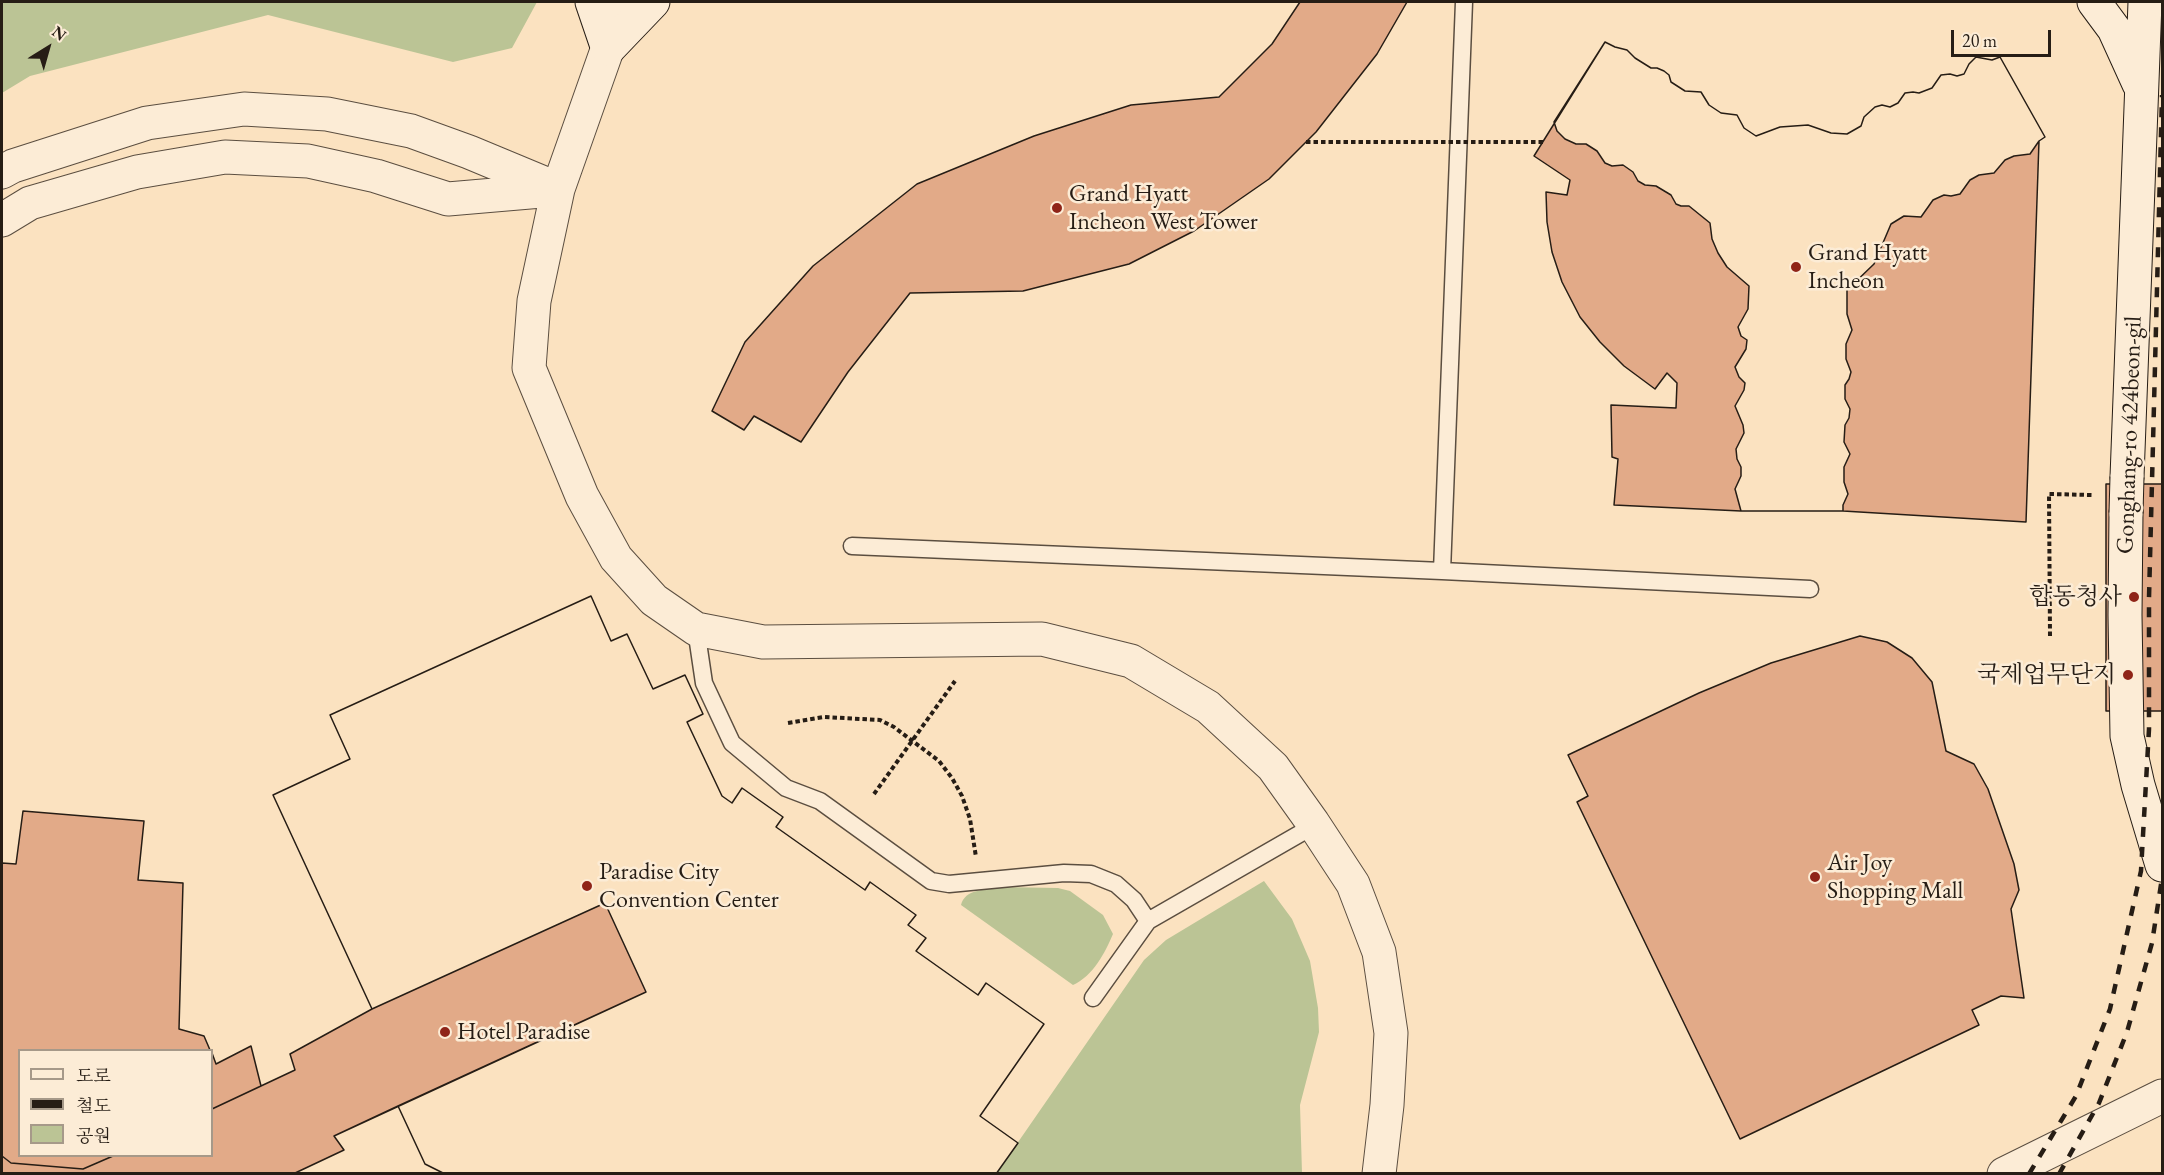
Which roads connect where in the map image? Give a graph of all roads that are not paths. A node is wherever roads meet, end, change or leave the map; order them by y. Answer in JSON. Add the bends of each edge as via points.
{"nodes":[{"id":1,"x":592,"y":2,"type":"edge"},
{"id":2,"x":624,"y":2,"type":"edge"},
{"id":3,"x":653,"y":2,"type":"edge"},
{"id":4,"x":1464,"y":2,"type":"edge"},
{"id":5,"x":2094,"y":2,"type":"edge"},
{"id":6,"x":2145,"y":2,"type":"edge"},
{"id":7,"x":608,"y":50,"type":"junction"},
{"id":8,"x":2143,"y":92,"type":"junction"},
{"id":9,"x":2,"y":172,"type":"edge"},
{"id":10,"x":558,"y":189,"type":"junction"},
{"id":11,"x":2,"y":220,"type":"edge"},
{"id":12,"x":852,"y":546,"type":"dead end"},
{"id":13,"x":1442,"y":571,"type":"junction"},
{"id":14,"x":1810,"y":589,"type":"dead end"},
{"id":15,"x":696,"y":629,"type":"junction"},
{"id":16,"x":1315,"y":825,"type":"junction"},
{"id":17,"x":2163,"y":865,"type":"edge"},
{"id":18,"x":1148,"y":921,"type":"junction"},
{"id":19,"x":1093,"y":998,"type":"dead end"},
{"id":20,"x":2163,"y":1096,"type":"edge"},
{"id":21,"x":1379,"y":1173,"type":"edge"},
{"id":22,"x":2004,"y":1173,"type":"edge"}],
"edges":[{"from":1,"to":7,"type":"street"},
{"from":2,"to":7,"type":"street"},
{"from":3,"to":7,"type":"street"},
{"from":4,"to":13,"type":"lane"},
{"from":5,"to":8,"type":"street","via":[[2114,29]]},
{"from":6,"to":8,"type":"street","name":"Gonghang-ro 424beon-gil"},
{"from":7,"to":10,"type":"street"},
{"from":8,"to":17,"type":"street","name":"Gonghang-ro 424beon-gil","via":[[2118,495],[2125,599],[2127,736]]},
{"from":9,"to":10,"type":"street","via":[[147,123],[244,109],[327,114],[411,131]]},
{"from":10,"to":11,"type":"street","via":[[448,199],[376,176],[308,161],[225,157],[126,175],[30,203]]},
{"from":10,"to":15,"type":"street","via":[[534,301],[530,368],[582,496],[616,558],[654,600]]},
{"from":12,"to":13,"type":"lane"},
{"from":13,"to":14,"type":"lane"},
{"from":15,"to":16,"type":"street","via":[[764,642],[1042,639],[1131,661],[1208,707],[1273,767]]},
{"from":15,"to":18,"type":"lane","via":[[704,683],[732,743],[786,788],[820,801],[931,881],[948,884],[1091,873],[1116,884],[1134,900]]},
{"from":16,"to":18,"type":"lane"},
{"from":16,"to":21,"type":"street","via":[[1353,884],[1379,952],[1390,1033]]},
{"from":18,"to":19,"type":"lane"},
{"from":20,"to":22,"type":"street"}]}
